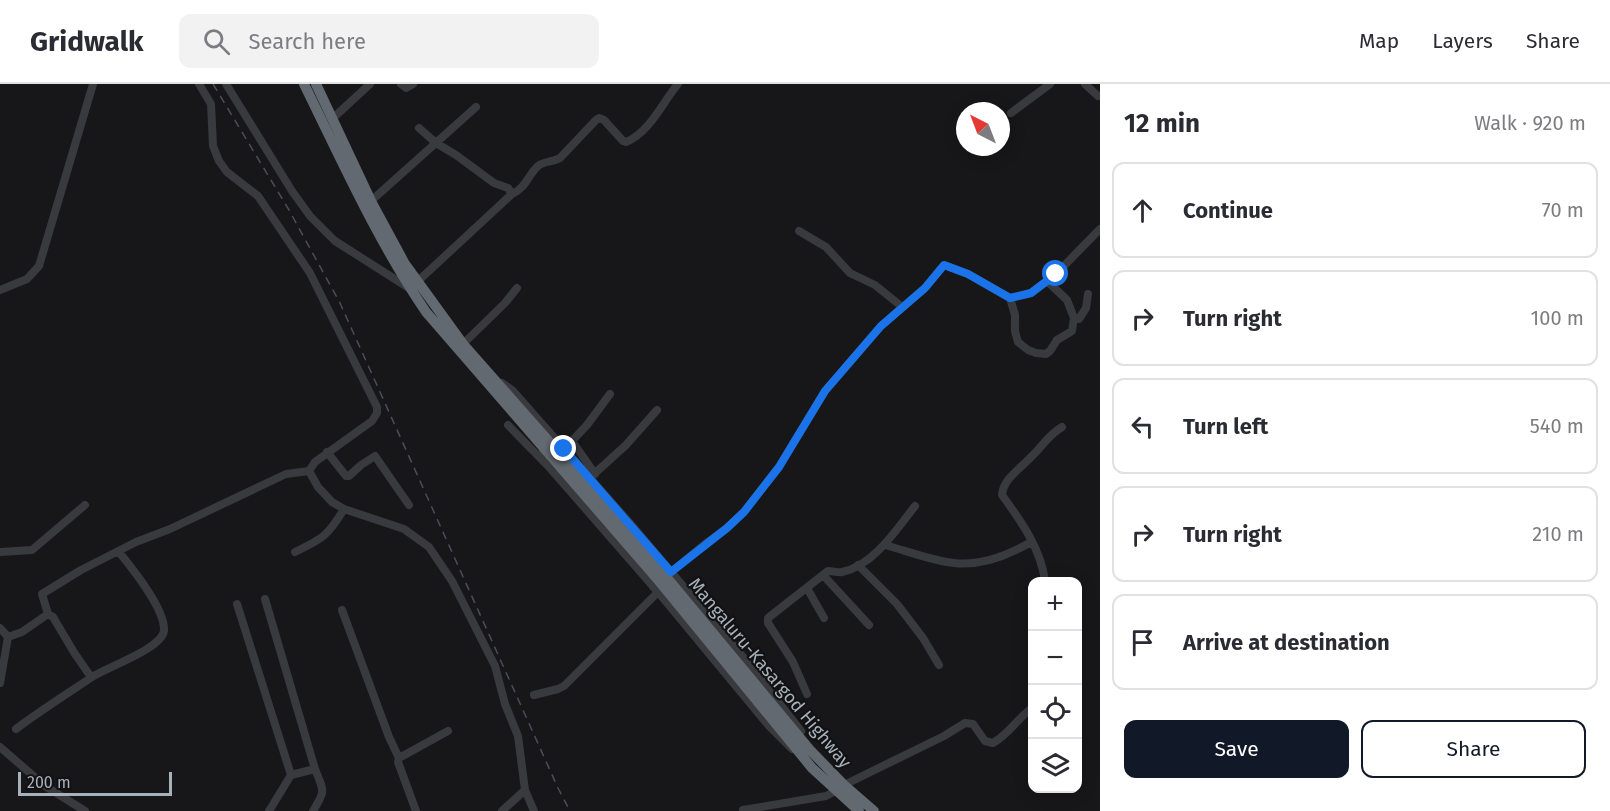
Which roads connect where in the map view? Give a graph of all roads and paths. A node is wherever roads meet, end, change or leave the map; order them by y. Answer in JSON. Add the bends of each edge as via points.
{"nodes":[{"id":1,"x":93,"y":84,"type":"edge"},
{"id":2,"x":199,"y":84,"type":"edge"},
{"id":3,"x":226,"y":84,"type":"edge"},
{"id":4,"x":304,"y":84,"type":"edge"},
{"id":5,"x":316,"y":84,"type":"edge"},
{"id":6,"x":370,"y":84,"type":"edge"},
{"id":7,"x":402,"y":84,"type":"edge"},
{"id":8,"x":413,"y":84,"type":"edge"},
{"id":9,"x":678,"y":84,"type":"edge"},
{"id":10,"x":1050,"y":84,"type":"edge"},
{"id":11,"x":1084,"y":84,"type":"edge"},
{"id":12,"x":1098,"y":96,"type":"dead end"},
{"id":13,"x":476,"y":107,"type":"dead end"},
{"id":14,"x":1011,"y":113,"type":"dead end"},
{"id":15,"x":332,"y":118,"type":"junction"},
{"id":16,"x":418,"y":128,"type":"dead end"},
{"id":17,"x":436,"y":143,"type":"junction"},
{"id":18,"x":512,"y":194,"type":"junction"},
{"id":19,"x":371,"y":201,"type":"junction"},
{"id":20,"x":1100,"y":230,"type":"edge"},
{"id":21,"x":799,"y":231,"type":"dead end"},
{"id":22,"x":1047,"y":281,"type":"junction"},
{"id":23,"x":414,"y":285,"type":"junction"},
{"id":24,"x":517,"y":288,"type":"dead end"},
{"id":25,"x":0,"y":290,"type":"edge"},
{"id":26,"x":1088,"y":294,"type":"dead end"},
{"id":27,"x":1010,"y":298,"type":"junction"},
{"id":28,"x":902,"y":306,"type":"junction"},
{"id":29,"x":1074,"y":318,"type":"junction"},
{"id":30,"x":463,"y":344,"type":"junction"},
{"id":31,"x":489,"y":373,"type":"junction"},
{"id":32,"x":610,"y":394,"type":"dead end"},
{"id":33,"x":657,"y":411,"type":"dead end"},
{"id":34,"x":508,"y":425,"type":"dead end"},
{"id":35,"x":1062,"y":427,"type":"dead end"},
{"id":36,"x":543,"y":449,"type":"junction"},
{"id":37,"x":327,"y":452,"type":"junction"},
{"id":38,"x":545,"y":463,"type":"junction"},
{"id":39,"x":309,"y":471,"type":"junction"},
{"id":40,"x":592,"y":476,"type":"junction"},
{"id":41,"x":85,"y":505,"type":"dead end"},
{"id":42,"x":409,"y":505,"type":"dead end"},
{"id":43,"x":915,"y":506,"type":"dead end"},
{"id":44,"x":344,"y":509,"type":"junction"},
{"id":45,"x":1031,"y":542,"type":"junction"},
{"id":46,"x":885,"y":545,"type":"junction"},
{"id":47,"x":0,"y":552,"type":"edge"},
{"id":48,"x":119,"y":552,"type":"junction"},
{"id":49,"x":295,"y":552,"type":"dead end"},
{"id":50,"x":858,"y":565,"type":"junction"},
{"id":51,"x":823,"y":575,"type":"junction"},
{"id":52,"x":1044,"y":577,"type":"edge"},
{"id":53,"x":661,"y":581,"type":"junction"},
{"id":54,"x":807,"y":588,"type":"junction"},
{"id":55,"x":265,"y":599,"type":"dead end"},
{"id":56,"x":237,"y":603,"type":"dead end"},
{"id":57,"x":342,"y":610,"type":"dead end"},
{"id":58,"x":48,"y":614,"type":"junction"},
{"id":59,"x":824,"y":618,"type":"dead end"},
{"id":60,"x":869,"y":625,"type":"dead end"},
{"id":61,"x":0,"y":628,"type":"edge"},
{"id":62,"x":8,"y":637,"type":"junction"},
{"id":63,"x":939,"y":665,"type":"dead end"},
{"id":64,"x":91,"y":677,"type":"junction"},
{"id":65,"x":0,"y":683,"type":"edge"},
{"id":66,"x":807,"y":694,"type":"dead end"},
{"id":67,"x":534,"y":695,"type":"dead end"},
{"id":68,"x":1028,"y":710,"type":"edge"},
{"id":69,"x":16,"y":729,"type":"dead end"},
{"id":70,"x":448,"y":731,"type":"dead end"},
{"id":71,"x":0,"y":747,"type":"edge"},
{"id":72,"x":807,"y":753,"type":"junction"},
{"id":73,"x":399,"y":758,"type":"junction"},
{"id":74,"x":315,"y":769,"type":"junction"},
{"id":75,"x":291,"y":775,"type":"junction"},
{"id":76,"x":840,"y":788,"type":"junction"},
{"id":77,"x":525,"y":790,"type":"junction"},
{"id":78,"x":743,"y":810,"type":"edge"},
{"id":79,"x":85,"y":811,"type":"edge"},
{"id":80,"x":269,"y":811,"type":"edge"},
{"id":81,"x":313,"y":811,"type":"edge"},
{"id":82,"x":417,"y":811,"type":"edge"},
{"id":83,"x":502,"y":811,"type":"edge"},
{"id":84,"x":534,"y":811,"type":"edge"},
{"id":85,"x":859,"y":811,"type":"edge"},
{"id":86,"x":874,"y":811,"type":"edge"}],
"edges":[{"from":1,"to":25,"type":"street","via":[[39,266],[27,279]]},
{"from":2,"to":37,"type":"street","via":[[211,104],[213,146],[219,161],[258,196],[310,273],[375,401],[377,413],[372,421]]},
{"from":3,"to":23,"type":"street","via":[[310,216],[335,241]]},
{"from":4,"to":23,"type":"highway","name":"Mangaluru-Kasargod Highway","via":[[375,229]]},
{"from":5,"to":15,"type":"highway","name":"Mangaluru-Kasargod Highway"},
{"from":6,"to":15,"type":"street"},
{"from":7,"to":8,"type":"street","via":[[406,88]]},
{"from":9,"to":18,"type":"street","via":[[644,130],[630,141],[623,141],[599,118],[560,158],[541,164],[527,183]]},
{"from":10,"to":14,"type":"street"},
{"from":11,"to":12,"type":"street"},
{"from":13,"to":17,"type":"street"},
{"from":15,"to":19,"type":"highway","name":"Mangaluru-Kasargod Highway"},
{"from":16,"to":17,"type":"street"},
{"from":17,"to":18,"type":"street"},
{"from":17,"to":19,"type":"street"},
{"from":18,"to":23,"type":"street"},
{"from":19,"to":23,"type":"highway","name":"Mangaluru-Kasargod Highway"},
{"from":20,"to":22,"type":"street"},
{"from":21,"to":28,"type":"street","via":[[826,247],[850,273],[875,285]]},
{"from":22,"to":27,"type":"street","via":[[1031,293]]},
{"from":22,"to":29,"type":"street","via":[[1067,300]]},
{"from":23,"to":30,"type":"highway","name":"Mangaluru-Kasargod Highway"},
{"from":23,"to":36,"type":"highway","name":"Mangaluru-Kasargod Highway","via":[[452,344]]},
{"from":24,"to":30,"type":"street"},
{"from":26,"to":29,"type":"street","via":[[1086,308],[1079,319]]},
{"from":27,"to":28,"type":"street","via":[[944,265],[925,288]]},
{"from":27,"to":29,"type":"street","via":[[1018,342],[1036,353],[1046,354],[1057,340],[1072,331]]},
{"from":28,"to":53,"type":"street","via":[[825,391],[779,467],[744,512]]},
{"from":30,"to":31,"type":"highway","name":"Mangaluru-Kasargod Highway"},
{"from":31,"to":40,"type":"street","via":[[512,390]]},
{"from":31,"to":53,"type":"highway","name":"Mangaluru-Kasargod Highway"},
{"from":32,"to":40,"type":"street","via":[[572,441]]},
{"from":33,"to":40,"type":"street"},
{"from":34,"to":38,"type":"street"},
{"from":35,"to":45,"type":"street","via":[[1048,436],[1002,489]]},
{"from":36,"to":38,"type":"street"},
{"from":36,"to":53,"type":"highway","name":"Mangaluru-Kasargod Highway"},
{"from":37,"to":39,"type":"street"},
{"from":37,"to":42,"type":"street","via":[[346,476],[375,456]]},
{"from":38,"to":53,"type":"street"},
{"from":39,"to":44,"type":"street","via":[[318,487]]},
{"from":39,"to":48,"type":"street","via":[[286,474]]},
{"from":40,"to":53,"type":"street"},
{"from":41,"to":47,"type":"street","via":[[32,550]]},
{"from":43,"to":46,"type":"street"},
{"from":44,"to":49,"type":"street","via":[[323,538]]},
{"from":44,"to":77,"type":"street","via":[[414,536],[429,547],[452,581],[495,666],[518,736]]},
{"from":45,"to":46,"type":"street","via":[[1009,555],[954,563]]},
{"from":45,"to":52,"type":"street"},
{"from":46,"to":50,"type":"street"},
{"from":48,"to":58,"type":"street","via":[[42,594]]},
{"from":48,"to":64,"type":"street","via":[[142,580],[164,629],[150,646]]},
{"from":50,"to":51,"type":"street"},
{"from":50,"to":63,"type":"street","via":[[897,604]]},
{"from":51,"to":54,"type":"street"},
{"from":51,"to":60,"type":"street"},
{"from":53,"to":67,"type":"street","via":[[564,686]]},
{"from":53,"to":72,"type":"highway","name":"Mangaluru-Kasargod Highway"},
{"from":53,"to":72,"type":"street","via":[[776,698],[805,737]]},
{"from":54,"to":59,"type":"street"},
{"from":54,"to":66,"type":"street","via":[[768,618],[768,623],[793,662]]},
{"from":55,"to":74,"type":"street"},
{"from":56,"to":75,"type":"street"},
{"from":57,"to":73,"type":"street"},
{"from":58,"to":62,"type":"street"},
{"from":58,"to":64,"type":"street"},
{"from":61,"to":62,"type":"street"},
{"from":62,"to":65,"type":"street"},
{"from":64,"to":69,"type":"street"},
{"from":68,"to":76,"type":"street","via":[[1004,737],[993,743],[985,741],[973,724],[965,723]]},
{"from":70,"to":73,"type":"street"},
{"from":71,"to":79,"type":"street","via":[[45,786]]},
{"from":72,"to":76,"type":"highway","name":"Mangaluru-Kasargod Highway"},
{"from":73,"to":82,"type":"street"},
{"from":74,"to":75,"type":"street"},
{"from":74,"to":81,"type":"street","via":[[324,794]]},
{"from":75,"to":80,"type":"street"},
{"from":76,"to":78,"type":"street","via":[[826,796]]},
{"from":76,"to":85,"type":"highway","name":"Mangaluru-Kasargod Highway"},
{"from":76,"to":86,"type":"highway","name":"Mangaluru-Kasargod Highway"},
{"from":77,"to":83,"type":"street"},
{"from":77,"to":84,"type":"street"}]}
